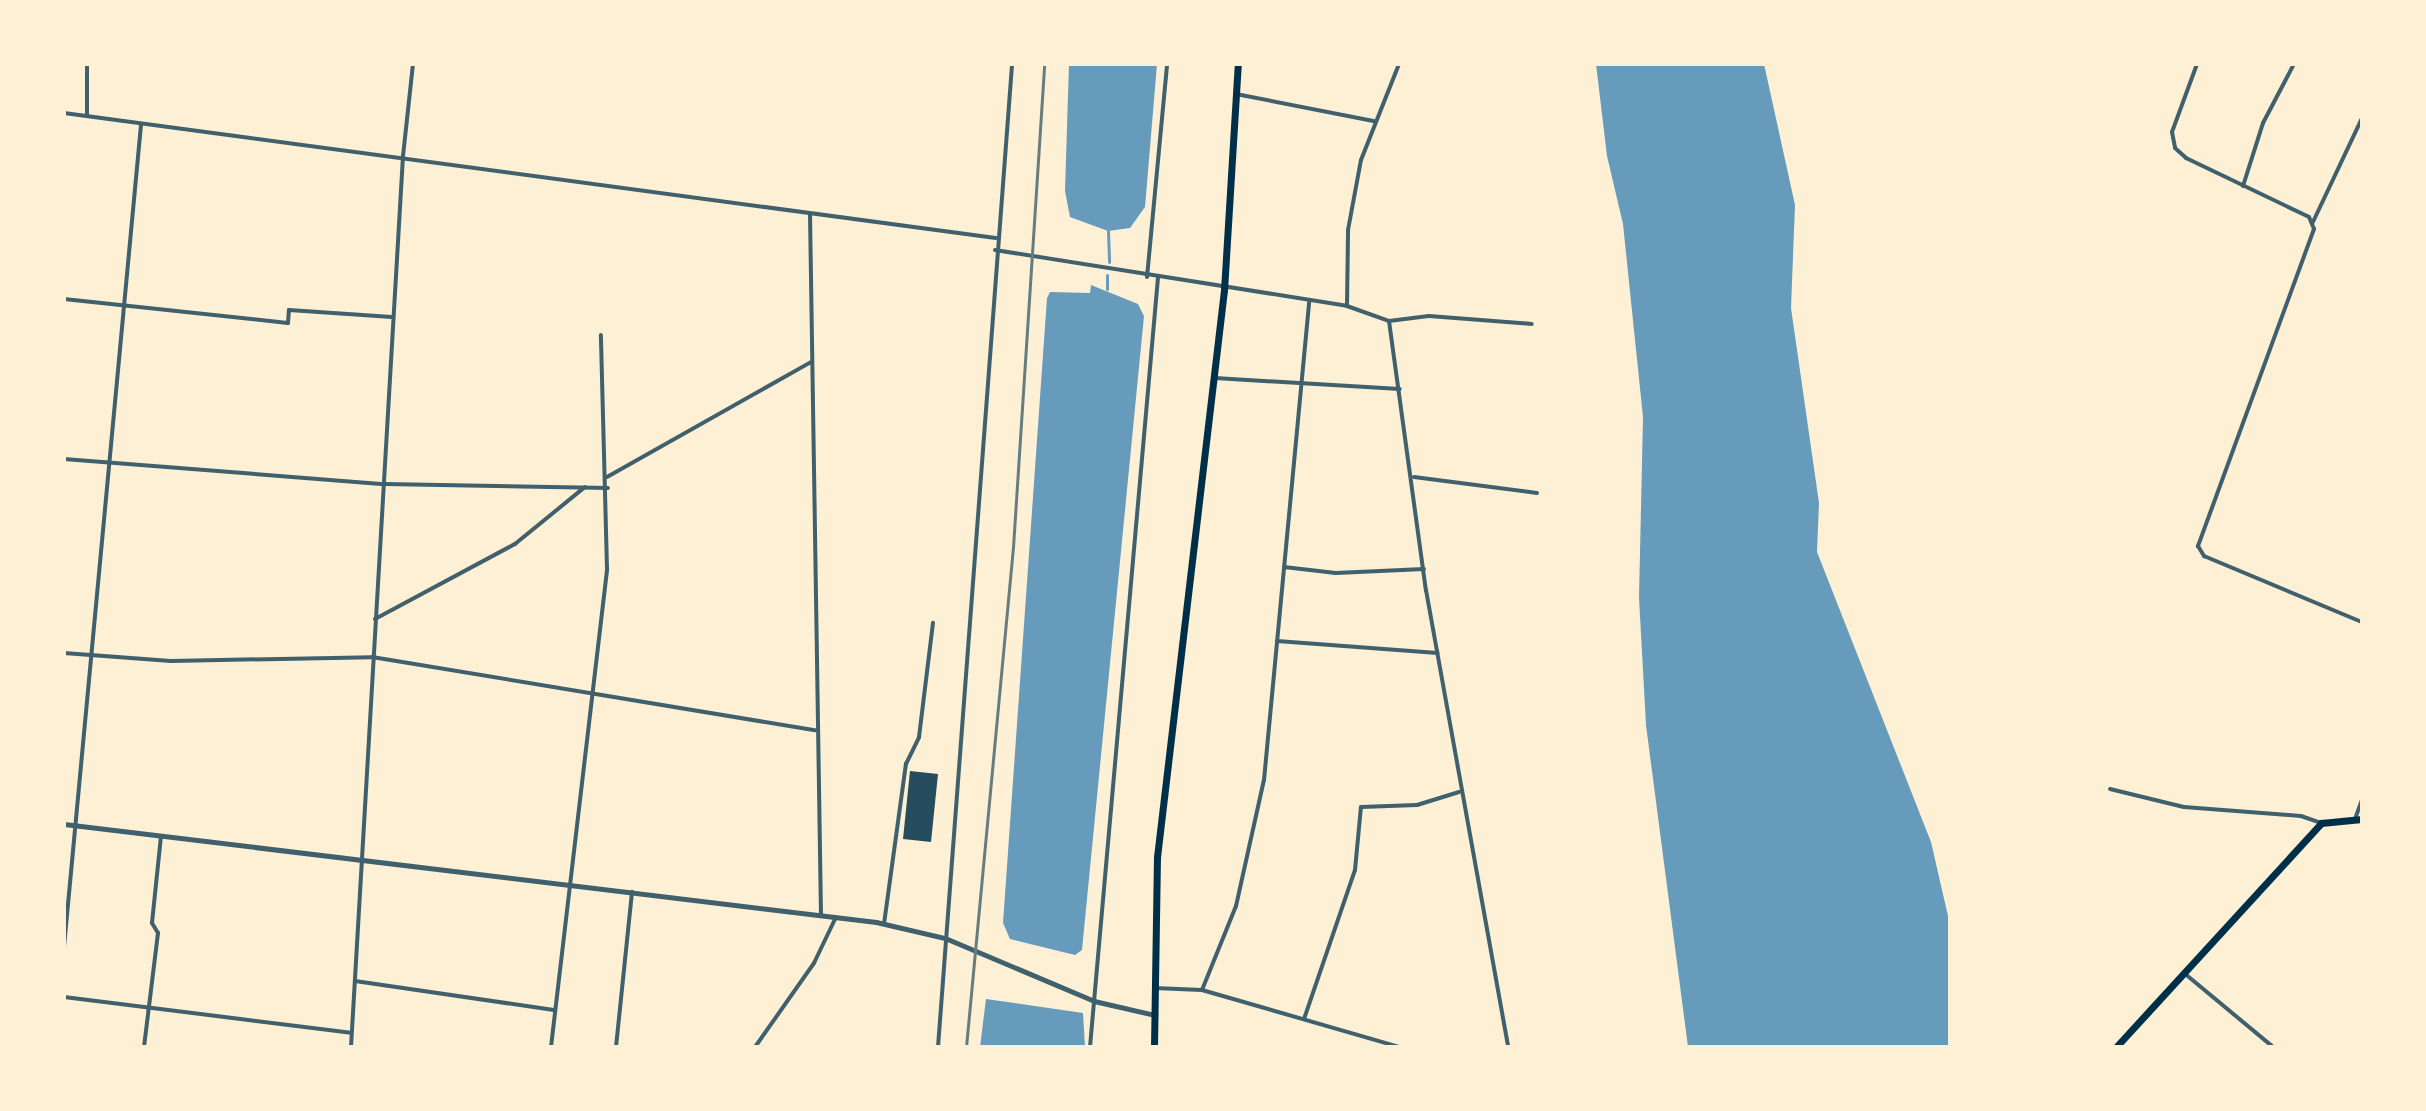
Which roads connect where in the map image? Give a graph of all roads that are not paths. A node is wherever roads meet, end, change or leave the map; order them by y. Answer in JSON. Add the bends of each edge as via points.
{"nodes":[{"id":1,"x":87,"y":64,"type":"edge"},
{"id":2,"x":413,"y":64,"type":"edge"},
{"id":3,"x":1012,"y":64,"type":"edge"},
{"id":4,"x":1167,"y":64,"type":"edge"},
{"id":5,"x":1238,"y":64,"type":"edge"},
{"id":6,"x":1399,"y":64,"type":"edge"},
{"id":7,"x":2197,"y":64,"type":"edge"},
{"id":8,"x":2294,"y":64,"type":"edge"},
{"id":9,"x":1236,"y":94,"type":"junction"},
{"id":10,"x":64,"y":113,"type":"edge"},
{"id":11,"x":87,"y":116,"type":"junction"},
{"id":12,"x":2362,"y":118,"type":"edge"},
{"id":13,"x":1373,"y":121,"type":"junction"},
{"id":14,"x":141,"y":124,"type":"junction"},
{"id":15,"x":403,"y":156,"type":"junction"},
{"id":16,"x":2243,"y":186,"type":"junction"},
{"id":17,"x":810,"y":213,"type":"junction"},
{"id":18,"x":2312,"y":224,"type":"junction"},
{"id":19,"x":996,"y":238,"type":"junction"},
{"id":20,"x":995,"y":250,"type":"junction"},
{"id":21,"x":1147,"y":277,"type":"junction"},
{"id":22,"x":1158,"y":278,"type":"junction"},
{"id":23,"x":1224,"y":290,"type":"junction"},
{"id":24,"x":64,"y":299,"type":"edge"},
{"id":25,"x":1309,"y":301,"type":"junction"},
{"id":26,"x":125,"y":306,"type":"junction"},
{"id":27,"x":1347,"y":306,"type":"junction"},
{"id":28,"x":393,"y":317,"type":"junction"},
{"id":29,"x":1389,"y":321,"type":"junction"},
{"id":30,"x":1532,"y":324,"type":"dead end"},
{"id":31,"x":601,"y":335,"type":"dead end"},
{"id":32,"x":811,"y":362,"type":"junction"},
{"id":33,"x":1215,"y":378,"type":"junction"},
{"id":34,"x":1303,"y":385,"type":"junction"},
{"id":35,"x":1401,"y":389,"type":"junction"},
{"id":36,"x":64,"y":459,"type":"edge"},
{"id":37,"x":110,"y":465,"type":"junction"},
{"id":38,"x":607,"y":477,"type":"junction"},
{"id":39,"x":1414,"y":477,"type":"junction"},
{"id":40,"x":384,"y":484,"type":"junction"},
{"id":41,"x":585,"y":487,"type":"junction"},
{"id":42,"x":608,"y":488,"type":"junction"},
{"id":43,"x":1537,"y":493,"type":"dead end"},
{"id":44,"x":1284,"y":567,"type":"junction"},
{"id":45,"x":1424,"y":569,"type":"junction"},
{"id":46,"x":375,"y":619,"type":"junction"},
{"id":47,"x":2362,"y":622,"type":"edge"},
{"id":48,"x":933,"y":623,"type":"dead end"},
{"id":49,"x":1277,"y":641,"type":"junction"},
{"id":50,"x":64,"y":653,"type":"edge"},
{"id":51,"x":1439,"y":653,"type":"junction"},
{"id":52,"x":93,"y":657,"type":"junction"},
{"id":53,"x":372,"y":657,"type":"junction"},
{"id":54,"x":593,"y":692,"type":"junction"},
{"id":55,"x":815,"y":730,"type":"junction"},
{"id":56,"x":2110,"y":789,"type":"dead end"},
{"id":57,"x":1459,"y":792,"type":"junction"},
{"id":58,"x":2362,"y":800,"type":"edge"},
{"id":59,"x":2358,"y":819,"type":"edge"},
{"id":60,"x":2321,"y":823,"type":"junction"},
{"id":61,"x":64,"y":824,"type":"edge"},
{"id":62,"x":77,"y":826,"type":"junction"},
{"id":63,"x":161,"y":836,"type":"junction"},
{"id":64,"x":363,"y":860,"type":"junction"},
{"id":65,"x":566,"y":885,"type":"junction"},
{"id":66,"x":632,"y":892,"type":"junction"},
{"id":67,"x":821,"y":915,"type":"junction"},
{"id":68,"x":836,"y":917,"type":"junction"},
{"id":69,"x":884,"y":924,"type":"junction"},
{"id":70,"x":945,"y":938,"type":"junction"},
{"id":71,"x":64,"y":947,"type":"edge"},
{"id":72,"x":2184,"y":973,"type":"junction"},
{"id":73,"x":355,"y":981,"type":"junction"},
{"id":74,"x":1154,"y":988,"type":"junction"},
{"id":75,"x":1202,"y":990,"type":"junction"},
{"id":76,"x":64,"y":997,"type":"edge"},
{"id":77,"x":1094,"y":1001,"type":"junction"},
{"id":78,"x":146,"y":1008,"type":"junction"},
{"id":79,"x":554,"y":1010,"type":"junction"},
{"id":80,"x":1155,"y":1015,"type":"junction"},
{"id":81,"x":1304,"y":1019,"type":"junction"},
{"id":82,"x":351,"y":1033,"type":"junction"},
{"id":83,"x":144,"y":1047,"type":"edge"},
{"id":84,"x":351,"y":1047,"type":"edge"},
{"id":85,"x":551,"y":1047,"type":"edge"},
{"id":86,"x":616,"y":1047,"type":"edge"},
{"id":87,"x":755,"y":1047,"type":"edge"},
{"id":88,"x":938,"y":1047,"type":"edge"},
{"id":89,"x":1090,"y":1047,"type":"edge"},
{"id":90,"x":1154,"y":1047,"type":"edge"},
{"id":91,"x":1399,"y":1047,"type":"edge"},
{"id":92,"x":1508,"y":1047,"type":"edge"},
{"id":93,"x":2116,"y":1047,"type":"edge"},
{"id":94,"x":2273,"y":1047,"type":"edge"}],
"edges":[{"from":1,"to":11,"type":"street"},
{"from":2,"to":15,"type":"street"},
{"from":3,"to":19,"type":"street"},
{"from":4,"to":21,"type":"street"},
{"from":5,"to":9,"type":"highway"},
{"from":6,"to":13,"type":"street","via":[[1393,88]]},
{"from":7,"to":16,"type":"street","via":[[2172,132],[2175,148]]},
{"from":8,"to":16,"type":"street","via":[[2263,123]]},
{"from":9,"to":13,"type":"street"},
{"from":9,"to":23,"type":"highway"},
{"from":10,"to":11,"type":"street"},
{"from":11,"to":14,"type":"street"},
{"from":12,"to":18,"type":"street"},
{"from":13,"to":27,"type":"street","via":[[1348,230]]},
{"from":14,"to":15,"type":"street"},
{"from":14,"to":26,"type":"street"},
{"from":15,"to":17,"type":"street"},
{"from":15,"to":28,"type":"street"},
{"from":16,"to":18,"type":"street","via":[[2309,217]]},
{"from":17,"to":19,"type":"street"},
{"from":17,"to":32,"type":"street"},
{"from":18,"to":47,"type":"street","via":[[2311,242],[2198,546],[2204,556]]},
{"from":19,"to":20,"type":"street"},
{"from":20,"to":21,"type":"street"},
{"from":20,"to":70,"type":"street"},
{"from":21,"to":22,"type":"street"},
{"from":22,"to":23,"type":"street"},
{"from":22,"to":77,"type":"street"},
{"from":23,"to":25,"type":"street"},
{"from":23,"to":33,"type":"highway"},
{"from":24,"to":26,"type":"street"},
{"from":25,"to":27,"type":"street"},
{"from":25,"to":34,"type":"street"},
{"from":26,"to":28,"type":"street","via":[[288,323],[289,310]]},
{"from":26,"to":37,"type":"street"},
{"from":27,"to":29,"type":"street"},
{"from":28,"to":40,"type":"street"},
{"from":29,"to":30,"type":"street","via":[[1429,316]]},
{"from":29,"to":35,"type":"street"},
{"from":31,"to":38,"type":"street"},
{"from":32,"to":38,"type":"street"},
{"from":32,"to":55,"type":"street"},
{"from":33,"to":34,"type":"street"},
{"from":33,"to":74,"type":"highway","via":[[1157,857]]},
{"from":34,"to":35,"type":"street"},
{"from":34,"to":44,"type":"street"},
{"from":35,"to":39,"type":"street"},
{"from":36,"to":37,"type":"street"},
{"from":37,"to":40,"type":"street"},
{"from":37,"to":52,"type":"street"},
{"from":38,"to":42,"type":"street"},
{"from":39,"to":43,"type":"street"},
{"from":39,"to":45,"type":"street"},
{"from":40,"to":41,"type":"street"},
{"from":40,"to":46,"type":"street"},
{"from":41,"to":42,"type":"street"},
{"from":41,"to":46,"type":"street","via":[[515,544]]},
{"from":42,"to":54,"type":"street","via":[[607,569]]},
{"from":44,"to":45,"type":"street","via":[[1336,573]]},
{"from":44,"to":49,"type":"street"},
{"from":45,"to":51,"type":"street"},
{"from":46,"to":53,"type":"street"},
{"from":48,"to":69,"type":"street","via":[[924,709],[906,764]]},
{"from":49,"to":51,"type":"street"},
{"from":49,"to":75,"type":"street","via":[[1264,780],[1236,906]]},
{"from":50,"to":52,"type":"street"},
{"from":51,"to":57,"type":"street"},
{"from":52,"to":53,"type":"street"},
{"from":52,"to":62,"type":"street"},
{"from":53,"to":54,"type":"street"},
{"from":53,"to":64,"type":"street"},
{"from":54,"to":55,"type":"street"},
{"from":54,"to":65,"type":"street"},
{"from":55,"to":67,"type":"street"},
{"from":56,"to":60,"type":"street","via":[[2184,807],[2301,816]]},
{"from":57,"to":81,"type":"street","via":[[1417,805],[1361,807],[1355,870]]},
{"from":57,"to":92,"type":"street"},
{"from":58,"to":59,"type":"street"},
{"from":59,"to":60,"type":"highway"},
{"from":60,"to":72,"type":"highway"},
{"from":61,"to":62,"type":"street"},
{"from":62,"to":63,"type":"street"},
{"from":62,"to":71,"type":"street"},
{"from":63,"to":64,"type":"street"},
{"from":63,"to":78,"type":"street","via":[[152,923],[158,933]]},
{"from":64,"to":65,"type":"street"},
{"from":64,"to":73,"type":"street"},
{"from":65,"to":66,"type":"street"},
{"from":65,"to":79,"type":"street"},
{"from":66,"to":67,"type":"street"},
{"from":66,"to":86,"type":"street"},
{"from":67,"to":68,"type":"street"},
{"from":68,"to":69,"type":"street"},
{"from":68,"to":87,"type":"street","via":[[814,963]]},
{"from":69,"to":70,"type":"street"},
{"from":70,"to":77,"type":"street"},
{"from":70,"to":88,"type":"street"},
{"from":72,"to":93,"type":"highway"},
{"from":72,"to":94,"type":"street"},
{"from":73,"to":79,"type":"street"},
{"from":73,"to":82,"type":"street"},
{"from":74,"to":75,"type":"street"},
{"from":74,"to":80,"type":"highway"},
{"from":75,"to":81,"type":"street"},
{"from":76,"to":78,"type":"street"},
{"from":77,"to":80,"type":"street"},
{"from":77,"to":89,"type":"street"},
{"from":78,"to":82,"type":"street"},
{"from":78,"to":83,"type":"street"},
{"from":79,"to":85,"type":"street"},
{"from":80,"to":90,"type":"highway"},
{"from":81,"to":91,"type":"street"},
{"from":82,"to":84,"type":"street"}]}
